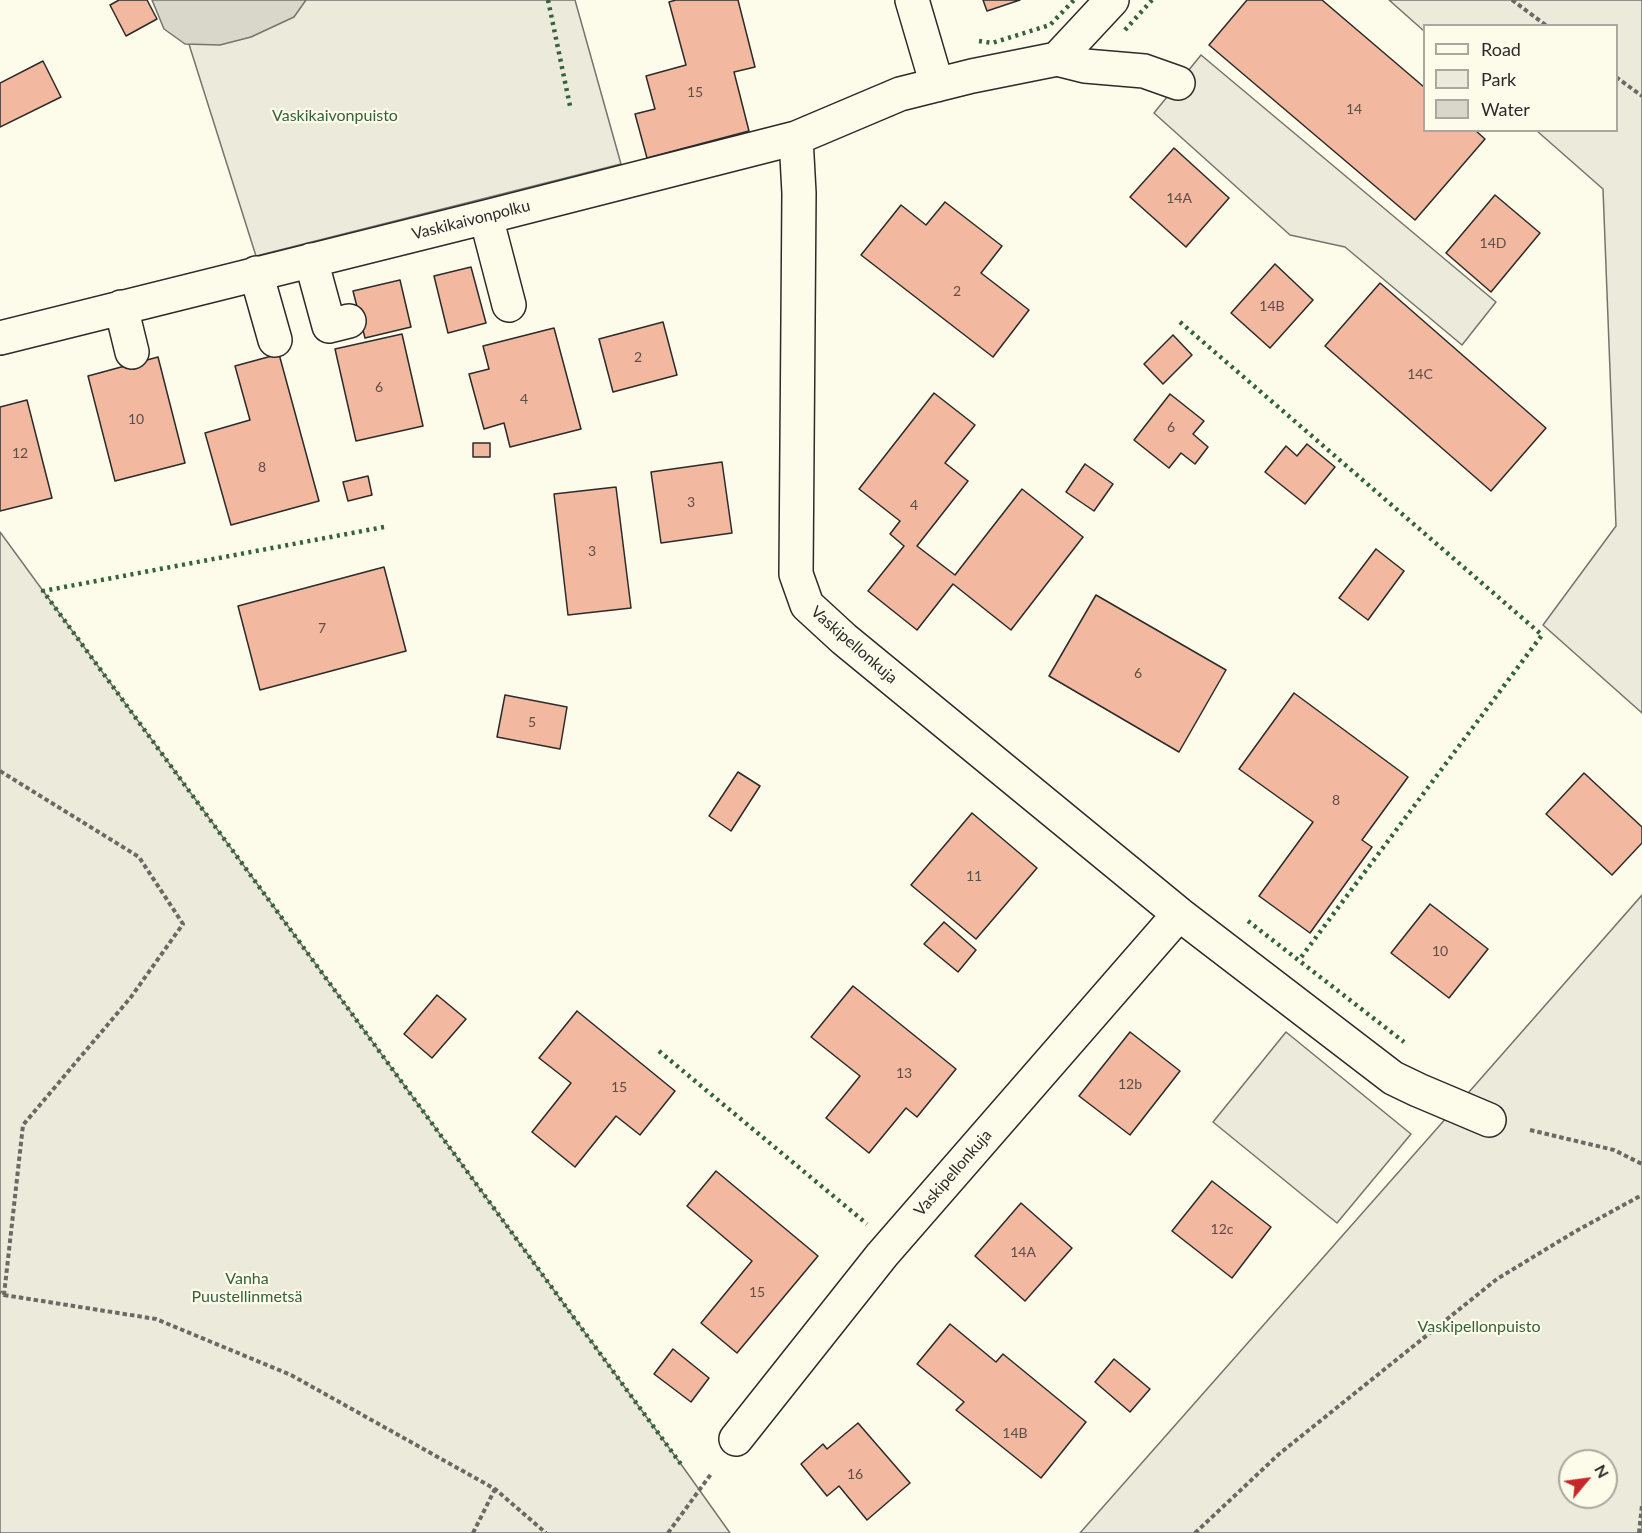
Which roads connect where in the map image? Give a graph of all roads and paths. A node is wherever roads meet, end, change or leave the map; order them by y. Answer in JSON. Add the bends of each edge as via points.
{"nodes":[{"id":1,"x":912,"y":0,"type":"edge"},
{"id":2,"x":1112,"y":0,"type":"edge"},
{"id":3,"x":1512,"y":0,"type":"edge"},
{"id":4,"x":1544,"y":24,"type":"edge"},
{"id":5,"x":1057,"y":59,"type":"junction"},
{"id":6,"x":1618,"y":78,"type":"edge"},
{"id":7,"x":1178,"y":83,"type":"dead end"},
{"id":8,"x":937,"y":85,"type":"junction"},
{"id":9,"x":1642,"y":96,"type":"edge"},
{"id":10,"x":796,"y":138,"type":"junction"},
{"id":11,"x":486,"y":217,"type":"junction"},
{"id":12,"x":311,"y":260,"type":"junction"},
{"id":13,"x":256,"y":273,"type":"junction"},
{"id":14,"x":509,"y":305,"type":"dead end"},
{"id":15,"x":121,"y":307,"type":"junction"},
{"id":16,"x":349,"y":321,"type":"dead end"},
{"id":17,"x":0,"y":338,"type":"edge"},
{"id":18,"x":275,"y":340,"type":"dead end"},
{"id":19,"x":132,"y":352,"type":"dead end"},
{"id":20,"x":0,"y":771,"type":"edge"},
{"id":21,"x":1179,"y":914,"type":"junction"},
{"id":22,"x":1489,"y":1120,"type":"joint"},
{"id":23,"x":1642,"y":1164,"type":"edge"},
{"id":24,"x":1642,"y":1195,"type":"edge"},
{"id":25,"x":1,"y":1294,"type":"edge"},
{"id":26,"x":736,"y":1439,"type":"joint"},
{"id":27,"x":495,"y":1489,"type":"junction"},
{"id":28,"x":1642,"y":1505,"type":"edge"},
{"id":29,"x":473,"y":1533,"type":"edge"},
{"id":30,"x":546,"y":1533,"type":"edge"},
{"id":31,"x":668,"y":1533,"type":"edge"},
{"id":32,"x":1195,"y":1533,"type":"edge"},
{"id":33,"x":1640,"y":1533,"type":"edge"}],
"edges":[{"from":1,"to":8,"type":"street"},
{"from":2,"to":5,"type":"street"},
{"from":3,"to":4,"type":"path"},
{"from":5,"to":7,"type":"street","via":[[1085,66],[1144,71]]},
{"from":5,"to":8,"type":"street","name":"Vaskikaivonpolku"},
{"from":6,"to":9,"type":"path"},
{"from":8,"to":10,"type":"street","name":"Vaskikaivonpolku","via":[[900,94]]},
{"from":10,"to":11,"type":"street","name":"Vaskikaivonpolku"},
{"from":10,"to":21,"type":"street","name":"Vaskipellonkuja","via":[[800,193],[796,574],[807,605]]},
{"from":11,"to":12,"type":"street","name":"Vaskikaivonpolku"},
{"from":11,"to":14,"type":"street"},
{"from":12,"to":13,"type":"street","name":"Vaskikaivonpolku"},
{"from":12,"to":16,"type":"street","via":[[329,326]]},
{"from":13,"to":15,"type":"street","name":"Vaskikaivonpolku"},
{"from":13,"to":18,"type":"street"},
{"from":15,"to":17,"type":"street","name":"Vaskikaivonpolku"},
{"from":15,"to":19,"type":"street"},
{"from":20,"to":25,"type":"path","via":[[139,857],[183,924],[131,997],[22,1125]]},
{"from":21,"to":22,"type":"street","name":"Vaskipellonkuja","via":[[1393,1078]]},
{"from":21,"to":26,"type":"street","name":"Vaskipellonkuja","via":[[882,1255]]},
{"from":22,"to":23,"type":"path","via":[[1614,1150]]},
{"from":24,"to":32,"type":"path","via":[[1497,1279],[1279,1454]]},
{"from":25,"to":27,"type":"path","via":[[156,1319],[291,1376]]},
{"from":26,"to":31,"type":"path"},
{"from":27,"to":29,"type":"path"},
{"from":27,"to":30,"type":"path"},
{"from":28,"to":33,"type":"path"}]}
